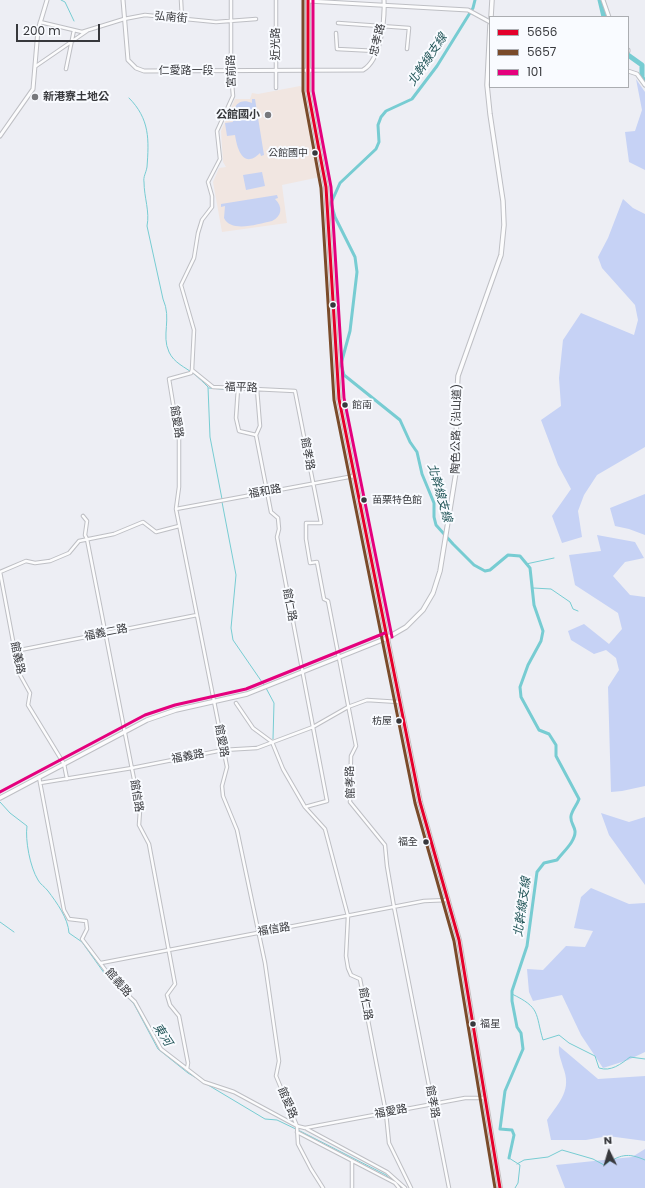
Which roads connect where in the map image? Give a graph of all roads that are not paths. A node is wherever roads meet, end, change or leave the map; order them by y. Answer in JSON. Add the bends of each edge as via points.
{"nodes":[{"id":1,"x":47,"y":0,"type":"edge"},
{"id":2,"x":123,"y":0,"type":"edge"},
{"id":3,"x":181,"y":0,"type":"edge"},
{"id":4,"x":231,"y":0,"type":"edge"},
{"id":5,"x":276,"y":0,"type":"edge"},
{"id":6,"x":308,"y":0,"type":"edge"},
{"id":7,"x":384,"y":0,"type":"edge"},
{"id":8,"x":492,"y":0,"type":"edge"},
{"id":9,"x":603,"y":0,"type":"edge"},
{"id":10,"x":384,"y":6,"type":"junction"},
{"id":11,"x":491,"y":16,"type":"edge"},
{"id":12,"x":608,"y":16,"type":"edge"},
{"id":13,"x":124,"y":19,"type":"junction"},
{"id":14,"x":182,"y":19,"type":"junction"},
{"id":15,"x":256,"y":19,"type":"dead end"},
{"id":16,"x":489,"y":21,"type":"edge"},
{"id":17,"x":40,"y":22,"type":"junction"},
{"id":18,"x":231,"y":22,"type":"junction"},
{"id":19,"x":338,"y":23,"type":"dead end"},
{"id":20,"x":382,"y":26,"type":"junction"},
{"id":21,"x":74,"y":30,"type":"junction"},
{"id":22,"x":87,"y":31,"type":"junction"},
{"id":23,"x":336,"y":33,"type":"dead end"},
{"id":24,"x":71,"y":43,"type":"junction"},
{"id":25,"x":407,"y":49,"type":"dead end"},
{"id":26,"x":376,"y":51,"type":"junction"},
{"id":27,"x":489,"y":58,"type":"edge"},
{"id":28,"x":36,"y":66,"type":"junction"},
{"id":29,"x":66,"y":69,"type":"dead end"},
{"id":30,"x":231,"y":71,"type":"junction"},
{"id":31,"x":276,"y":71,"type":"junction"},
{"id":32,"x":308,"y":71,"type":"junction"},
{"id":33,"x":629,"y":71,"type":"edge"},
{"id":34,"x":645,"y":85,"type":"edge"},
{"id":35,"x":276,"y":88,"type":"dead end"},
{"id":36,"x":0,"y":136,"type":"edge"},
{"id":37,"x":192,"y":370,"type":"junction"},
{"id":38,"x":238,"y":388,"type":"junction"},
{"id":39,"x":257,"y":389,"type":"junction"},
{"id":40,"x":295,"y":391,"type":"joint"},
{"id":41,"x":256,"y":435,"type":"junction"},
{"id":42,"x":354,"y":476,"type":"junction"},
{"id":43,"x":313,"y":482,"type":"junction"},
{"id":44,"x":267,"y":491,"type":"junction"},
{"id":45,"x":176,"y":509,"type":"junction"},
{"id":46,"x":83,"y":516,"type":"dead end"},
{"id":47,"x":179,"y":526,"type":"junction"},
{"id":48,"x":87,"y":539,"type":"junction"},
{"id":49,"x":0,"y":572,"type":"edge"},
{"id":50,"x":196,"y":615,"type":"junction"},
{"id":51,"x":105,"y":634,"type":"junction"},
{"id":52,"x":387,"y":638,"type":"junction"},
{"id":53,"x":15,"y":651,"type":"junction"},
{"id":54,"x":339,"y":657,"type":"junction"},
{"id":55,"x":302,"y":672,"type":"junction"},
{"id":56,"x":400,"y":702,"type":"junction"},
{"id":57,"x":214,"y":703,"type":"junction"},
{"id":58,"x":236,"y":703,"type":"dead end"},
{"id":59,"x":348,"y":707,"type":"junction"},
{"id":60,"x":313,"y":727,"type":"junction"},
{"id":61,"x":125,"y":731,"type":"junction"},
{"id":62,"x":272,"y":742,"type":"junction"},
{"id":63,"x":223,"y":750,"type":"junction"},
{"id":64,"x":64,"y":764,"type":"junction"},
{"id":65,"x":132,"y":768,"type":"junction"},
{"id":66,"x":39,"y":778,"type":"junction"},
{"id":67,"x":67,"y":779,"type":"junction"},
{"id":68,"x":40,"y":783,"type":"junction"},
{"id":69,"x":1,"y":798,"type":"edge"},
{"id":70,"x":305,"y":807,"type":"junction"},
{"id":71,"x":448,"y":900,"type":"junction"},
{"id":72,"x":394,"y":907,"type":"junction"},
{"id":73,"x":348,"y":916,"type":"junction"},
{"id":74,"x":258,"y":932,"type":"junction"},
{"id":75,"x":168,"y":949,"type":"junction"},
{"id":76,"x":101,"y":963,"type":"junction"},
{"id":77,"x":187,"y":1069,"type":"junction"},
{"id":78,"x":485,"y":1098,"type":"junction"},
{"id":79,"x":432,"y":1104,"type":"junction"},
{"id":80,"x":386,"y":1113,"type":"junction"},
{"id":81,"x":297,"y":1126,"type":"junction"},
{"id":82,"x":306,"y":1128,"type":"junction"},
{"id":83,"x":297,"y":1132,"type":"junction"},
{"id":84,"x":352,"y":1161,"type":"junction"},
{"id":85,"x":323,"y":1188,"type":"edge"},
{"id":86,"x":352,"y":1188,"type":"edge"},
{"id":87,"x":399,"y":1188,"type":"edge"},
{"id":88,"x":405,"y":1188,"type":"edge"},
{"id":89,"x":411,"y":1188,"type":"edge"},
{"id":90,"x":449,"y":1188,"type":"edge"},
{"id":91,"x":500,"y":1188,"type":"edge"}],
"edges":[{"from":1,"to":17,"type":"street"},
{"from":2,"to":13,"type":"street","name":"仁愛路一段"},
{"from":3,"to":14,"type":"street"},
{"from":4,"to":18,"type":"street","name":"宮前路"},
{"from":5,"to":31,"type":"street","name":"近光路"},
{"from":6,"to":10,"type":"street"},
{"from":6,"to":32,"type":"main road"},
{"from":7,"to":10,"type":"street","name":"忠孝路"},
{"from":8,"to":11,"type":"main road"},
{"from":9,"to":12,"type":"street"},
{"from":10,"to":16,"type":"street","via":[[470,11]]},
{"from":10,"to":20,"type":"street","name":"忠孝路"},
{"from":13,"to":14,"type":"street","name":"弘南街","via":[[145,16]]},
{"from":13,"to":22,"type":"street","name":"弘南街"},
{"from":13,"to":30,"type":"street","name":"仁愛路一段","via":[[128,60],[140,70]]},
{"from":14,"to":18,"type":"street","name":"弘南街"},
{"from":15,"to":18,"type":"street","name":"弘南街"},
{"from":17,"to":21,"type":"street","name":"弘南街"},
{"from":17,"to":28,"type":"street"},
{"from":18,"to":30,"type":"street","name":"宮前路"},
{"from":19,"to":20,"type":"street"},
{"from":20,"to":25,"type":"street","via":[[409,28]]},
{"from":20,"to":26,"type":"street","name":"忠孝路"},
{"from":21,"to":22,"type":"street","name":"弘南街"},
{"from":21,"to":24,"type":"street"},
{"from":22,"to":24,"type":"street"},
{"from":23,"to":26,"type":"street","via":[[337,49]]},
{"from":24,"to":28,"type":"street"},
{"from":24,"to":29,"type":"street"},
{"from":26,"to":32,"type":"street","name":"忠孝路","via":[[374,59],[363,70]]},
{"from":27,"to":52,"type":"main road","name":"陶色公路 (沿山道)","via":[[488,91],[503,201],[504,234],[501,255],[458,376],[457,466],[440,572],[428,602],[414,620]]},
{"from":28,"to":36,"type":"street","via":[[30,96]]},
{"from":30,"to":31,"type":"street","name":"仁愛路一段"},
{"from":30,"to":37,"type":"street","name":"宮前路","via":[[233,96],[217,131],[220,159],[208,182],[212,206],[202,220],[194,258],[181,285],[194,330]]},
{"from":31,"to":32,"type":"street","name":"仁愛路一段"},
{"from":31,"to":35,"type":"street","name":"近光路"},
{"from":32,"to":42,"type":"main road","via":[[310,105],[326,187],[339,399]]},
{"from":33,"to":34,"type":"street","via":[[637,74]]},
{"from":37,"to":38,"type":"street","name":"福平路","via":[[213,387]]},
{"from":37,"to":45,"type":"street","name":"館愛路","via":[[191,373],[169,379],[179,440],[179,487]]},
{"from":38,"to":39,"type":"street","name":"福平路"},
{"from":38,"to":41,"type":"street","via":[[236,418],[239,431]]},
{"from":39,"to":40,"type":"street","name":"福平路"},
{"from":39,"to":41,"type":"street","name":"館仁路","via":[[260,426]]},
{"from":40,"to":43,"type":"street","name":"館孝路"},
{"from":41,"to":44,"type":"street","name":"館仁路"},
{"from":42,"to":43,"type":"street","name":"福和路"},
{"from":42,"to":52,"type":"main road"},
{"from":43,"to":44,"type":"street","name":"福和路"},
{"from":43,"to":54,"type":"street","name":"館孝路","via":[[321,523],[306,523],[306,539],[310,563],[317,562]]},
{"from":44,"to":45,"type":"street","name":"福和路"},
{"from":44,"to":55,"type":"street","name":"館仁路","via":[[271,512],[278,518],[280,529],[277,537]]},
{"from":45,"to":47,"type":"street","name":"館愛路"},
{"from":46,"to":48,"type":"street","name":"館信路","via":[[87,520]]},
{"from":47,"to":48,"type":"street","via":[[156,532],[143,522],[114,534]]},
{"from":47,"to":50,"type":"street","name":"館愛路"},
{"from":48,"to":49,"type":"street","via":[[79,541],[69,553],[50,561],[26,561]]},
{"from":48,"to":51,"type":"street","name":"館信路"},
{"from":49,"to":53,"type":"street","name":"館義路"},
{"from":50,"to":51,"type":"street","name":"福義二路"},
{"from":50,"to":57,"type":"street","name":"館愛路"},
{"from":51,"to":53,"type":"street","name":"福義二路"},
{"from":51,"to":61,"type":"street","name":"館信路","via":[[110,648]]},
{"from":52,"to":54,"type":"main road","name":"陶色公路 (沿山道)"},
{"from":52,"to":56,"type":"main road"},
{"from":53,"to":64,"type":"street","name":"館義路","via":[[18,673],[30,693],[28,704]]},
{"from":54,"to":55,"type":"main road","name":"陶色公路 (沿山道)"},
{"from":54,"to":59,"type":"street","name":"館孝路"},
{"from":55,"to":57,"type":"main road","name":"陶色公路 (沿山道)","via":[[247,694]]},
{"from":55,"to":60,"type":"street","name":"館仁路"},
{"from":56,"to":59,"type":"street","name":"福義路","via":[[367,700]]},
{"from":56,"to":71,"type":"main road","via":[[420,802]]},
{"from":57,"to":61,"type":"main road","name":"陶色公路 (沿山道)","via":[[157,716]]},
{"from":57,"to":63,"type":"street","name":"館愛路"},
{"from":58,"to":62,"type":"street","via":[[253,728]]},
{"from":59,"to":60,"type":"street","name":"福義路"},
{"from":59,"to":72,"type":"street","name":"館孝路","via":[[356,746],[351,756],[350,802],[385,845]]},
{"from":60,"to":62,"type":"street","name":"福義路"},
{"from":60,"to":70,"type":"street","name":"館仁路","via":[[327,801]]},
{"from":61,"to":64,"type":"main road","name":"陶色公路 (沿山道)"},
{"from":61,"to":65,"type":"street","name":"館信路"},
{"from":62,"to":63,"type":"street","name":"福義路","via":[[257,748]]},
{"from":62,"to":70,"type":"street","name":"館仁路","via":[[283,769]]},
{"from":63,"to":65,"type":"street","name":"福義路"},
{"from":63,"to":74,"type":"street","name":"館愛路","via":[[227,767],[222,796],[238,830]]},
{"from":64,"to":66,"type":"main road","name":"陶色公路 (沿山道)"},
{"from":64,"to":67,"type":"street","name":"館義路"},
{"from":65,"to":67,"type":"street","name":"福義路"},
{"from":65,"to":75,"type":"street","name":"館信路","via":[[140,810],[139,824],[149,844]]},
{"from":66,"to":68,"type":"street","name":"館義路"},
{"from":66,"to":69,"type":"main road","name":"陶色公路 (沿山道)"},
{"from":67,"to":68,"type":"street","name":"福義路"},
{"from":68,"to":76,"type":"street","name":"館義路","via":[[64,910],[70,919],[86,920],[87,929],[82,939]]},
{"from":70,"to":73,"type":"street","name":"館仁路","via":[[325,829]]},
{"from":71,"to":72,"type":"street","name":"福信路","via":[[424,901]]},
{"from":71,"to":78,"type":"main road","via":[[459,940]]},
{"from":72,"to":73,"type":"street","name":"福信路"},
{"from":72,"to":79,"type":"street","name":"館孝路"},
{"from":73,"to":74,"type":"street","name":"福信路"},
{"from":73,"to":80,"type":"street","name":"館仁路","via":[[348,968],[351,975],[360,979]]},
{"from":74,"to":75,"type":"street","name":"福信路"},
{"from":74,"to":81,"type":"street","name":"館愛路","via":[[279,1061],[276,1076]]},
{"from":75,"to":76,"type":"street","name":"福信路"},
{"from":75,"to":77,"type":"street","name":"館信路","via":[[175,984],[167,996],[170,1006],[179,1016]]},
{"from":76,"to":77,"type":"street","name":"館義路","via":[[116,984],[138,1005],[161,1049]]},
{"from":77,"to":81,"type":"street","name":"館義路","via":[[204,1082],[234,1092]]},
{"from":78,"to":79,"type":"street","name":"福愛路","via":[[465,1098]]},
{"from":78,"to":91,"type":"main road"},
{"from":79,"to":80,"type":"street","name":"福愛路"},
{"from":79,"to":90,"type":"street","name":"館孝路"},
{"from":80,"to":82,"type":"street","name":"福愛路"},
{"from":80,"to":89,"type":"street","name":"館仁路","via":[[389,1143]]},
{"from":81,"to":82,"type":"street","name":"福愛路"},
{"from":81,"to":83,"type":"street","name":"館愛路"},
{"from":82,"to":88,"type":"street","via":[[387,1172]]},
{"from":83,"to":84,"type":"street"},
{"from":83,"to":85,"type":"street","name":"館愛路","via":[[298,1144]]},
{"from":84,"to":86,"type":"street"},
{"from":84,"to":87,"type":"street","via":[[395,1183]]}]}
